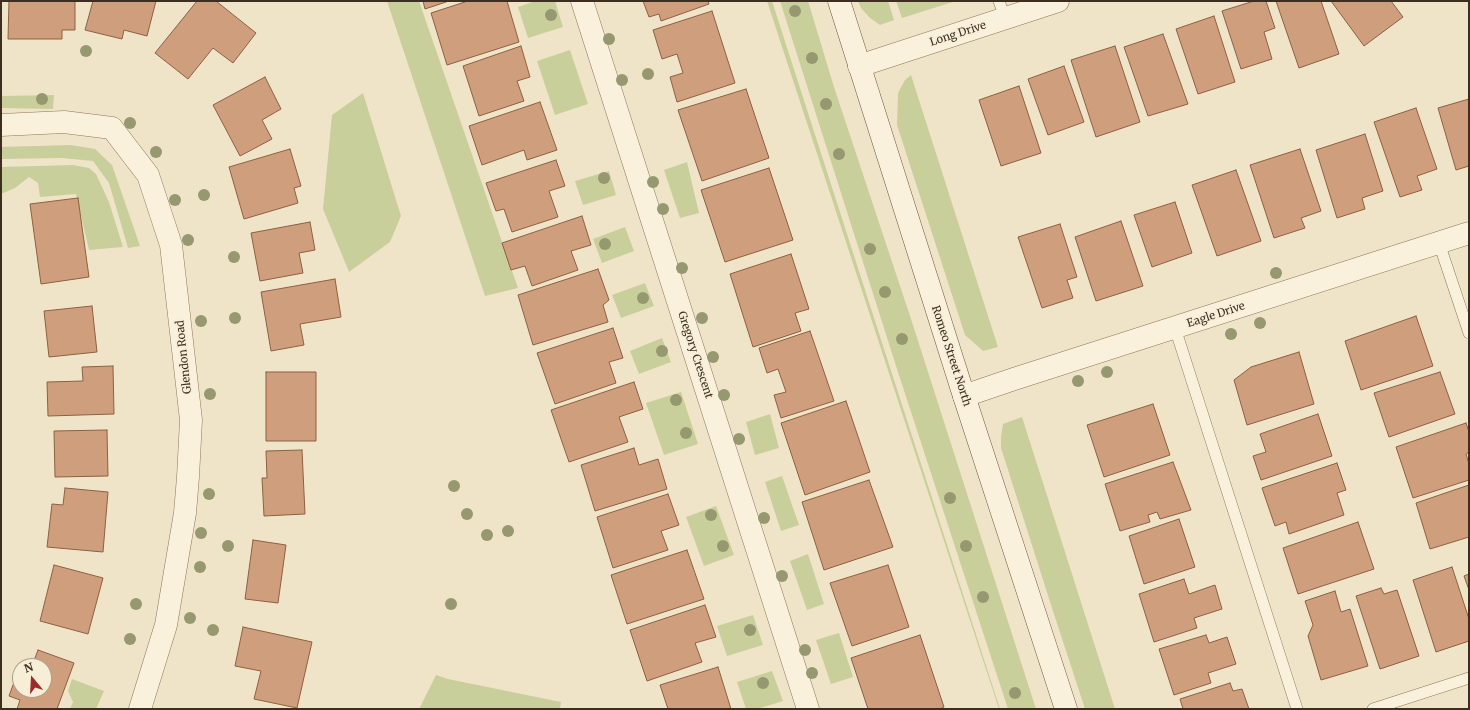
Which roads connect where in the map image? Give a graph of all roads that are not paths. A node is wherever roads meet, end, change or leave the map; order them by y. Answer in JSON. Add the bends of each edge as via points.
{"nodes":[{"id":1,"x":582,"y":1,"type":"edge"},
{"id":2,"x":839,"y":1,"type":"edge"},
{"id":3,"x":1058,"y":1,"type":"edge"},
{"id":4,"x":1002,"y":10,"type":"edge"},
{"id":5,"x":859,"y":66,"type":"junction"},
{"id":6,"x":1,"y":125,"type":"edge"},
{"id":7,"x":1469,"y":233,"type":"edge"},
{"id":8,"x":1439,"y":243,"type":"junction"},
{"id":9,"x":1175,"y":328,"type":"junction"},
{"id":10,"x":1469,"y":333,"type":"edge"},
{"id":11,"x":964,"y":396,"type":"junction"},
{"id":12,"x":1469,"y":678,"type":"edge"},
{"id":13,"x":140,"y":709,"type":"edge"},
{"id":14,"x":808,"y":709,"type":"edge"},
{"id":15,"x":1066,"y":709,"type":"edge"},
{"id":16,"x":1297,"y":709,"type":"edge"},
{"id":17,"x":1373,"y":709,"type":"edge"}],
"edges":[{"from":1,"to":14,"type":"street","name":"Gregory Crescent"},
{"from":2,"to":5,"type":"street","name":"Romeo Street North"},
{"from":3,"to":4,"type":"street","name":"Long Drive"},
{"from":4,"to":5,"type":"street","name":"Long Drive"},
{"from":5,"to":11,"type":"street","name":"Romeo Street North"},
{"from":6,"to":13,"type":"street","name":"Glendon Road","via":[[64,122],[112,128],[148,175],[172,244],[191,420],[186,513],[166,625]]},
{"from":7,"to":8,"type":"street","name":"Eagle Drive"},
{"from":8,"to":9,"type":"street","name":"Eagle Drive"},
{"from":8,"to":10,"type":"lane"},
{"from":9,"to":11,"type":"street","name":"Eagle Drive"},
{"from":9,"to":16,"type":"lane"},
{"from":11,"to":15,"type":"street","name":"Romeo Street North"},
{"from":12,"to":17,"type":"lane"}]}
